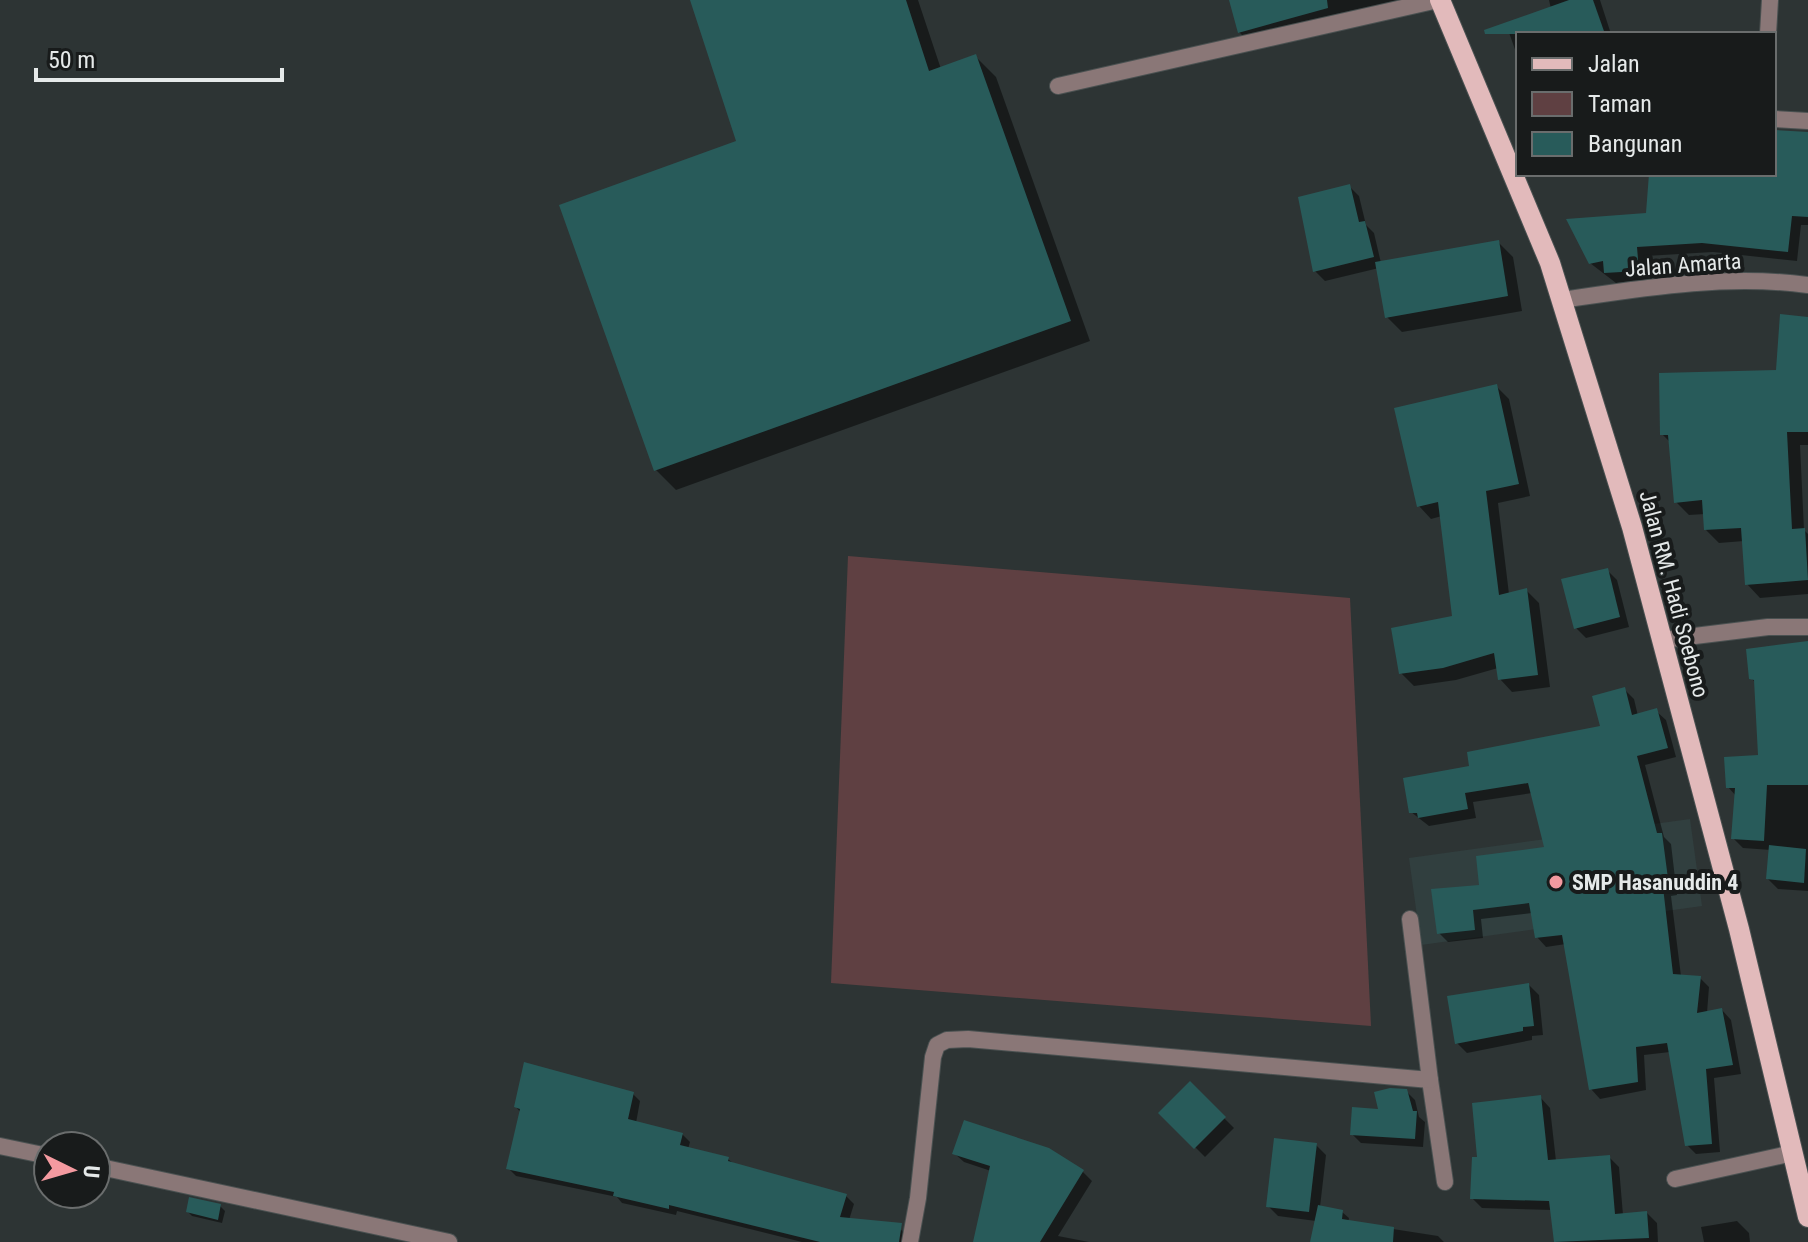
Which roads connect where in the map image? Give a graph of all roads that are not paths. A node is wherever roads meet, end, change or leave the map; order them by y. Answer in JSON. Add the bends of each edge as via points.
{"nodes":[{"id":1,"x":1439,"y":0,"type":"edge"},
{"id":2,"x":1770,"y":0,"type":"edge"},
{"id":3,"x":1768,"y":32,"type":"edge"},
{"id":4,"x":1058,"y":86,"type":"dead end"},
{"id":5,"x":1776,"y":119,"type":"edge"},
{"id":6,"x":1808,"y":121,"type":"edge"},
{"id":7,"x":1514,"y":168,"type":"edge"},
{"id":8,"x":1517,"y":176,"type":"edge"},
{"id":9,"x":1808,"y":285,"type":"edge"},
{"id":10,"x":1562,"y":300,"type":"junction"},
{"id":11,"x":1808,"y":627,"type":"edge"},
{"id":12,"x":1662,"y":640,"type":"junction"},
{"id":13,"x":1410,"y":919,"type":"dead end"},
{"id":14,"x":1430,"y":1080,"type":"junction"},
{"id":15,"x":0,"y":1146,"type":"edge"},
{"id":16,"x":32,"y":1153,"type":"edge"},
{"id":17,"x":1793,"y":1153,"type":"junction"},
{"id":18,"x":112,"y":1169,"type":"edge"},
{"id":19,"x":1675,"y":1179,"type":"dead end"},
{"id":20,"x":1445,"y":1182,"type":"dead end"},
{"id":21,"x":1808,"y":1217,"type":"edge"},
{"id":22,"x":449,"y":1242,"type":"edge"},
{"id":23,"x":910,"y":1242,"type":"edge"}],
"edges":[{"from":1,"to":4,"type":"street"},
{"from":1,"to":7,"type":"main road","name":"Jalan RM. Hadi Soebono"},
{"from":2,"to":3,"type":"street"},
{"from":5,"to":6,"type":"street"},
{"from":8,"to":10,"type":"main road","name":"Jalan RM. Hadi Soebono"},
{"from":9,"to":10,"type":"street","name":"Jalan Amarta","via":[[1677,283]]},
{"from":10,"to":12,"type":"main road","name":"Jalan RM. Hadi Soebono"},
{"from":11,"to":12,"type":"street"},
{"from":12,"to":17,"type":"main road","name":"Jalan RM. Hadi Soebono"},
{"from":13,"to":14,"type":"street"},
{"from":14,"to":20,"type":"street"},
{"from":14,"to":23,"type":"street","via":[[947,1040],[937,1045],[933,1057]]},
{"from":15,"to":16,"type":"street"},
{"from":17,"to":19,"type":"street"},
{"from":17,"to":21,"type":"main road","name":"Jalan RM. Hadi Soebono"},
{"from":18,"to":22,"type":"street"}]}
